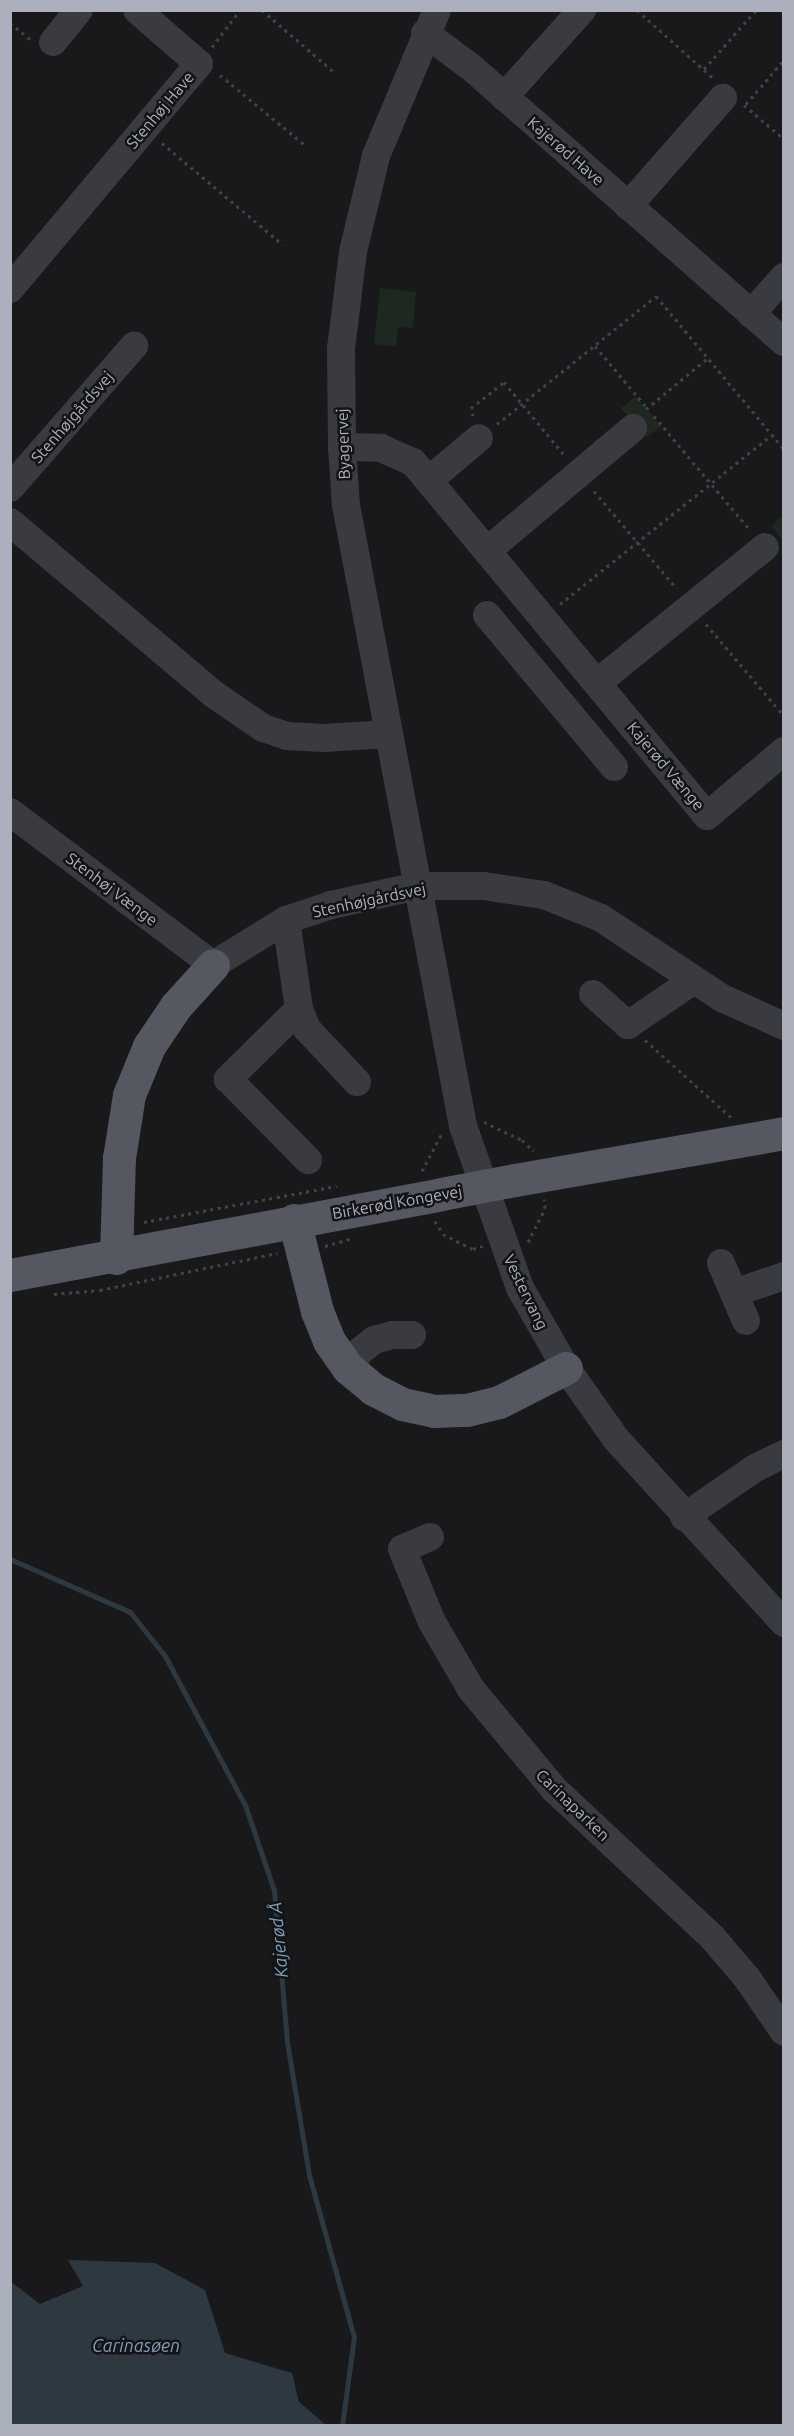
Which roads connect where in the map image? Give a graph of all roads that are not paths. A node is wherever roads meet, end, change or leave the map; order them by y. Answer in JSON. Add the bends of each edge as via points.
{"nodes":[{"id":1,"x":79,"y":10,"type":"edge"},
{"id":2,"x":137,"y":10,"type":"edge"},
{"id":3,"x":582,"y":10,"type":"edge"},
{"id":4,"x":431,"y":22,"type":"edge"},
{"id":5,"x":53,"y":42,"type":"dead end"},
{"id":6,"x":731,"y":96,"type":"road end"},
{"id":7,"x":504,"y":97,"type":"junction"},
{"id":8,"x":628,"y":206,"type":"junction"},
{"id":9,"x":783,"y":277,"type":"edge"},
{"id":10,"x":10,"y":289,"type":"edge"},
{"id":11,"x":751,"y":314,"type":"junction"},
{"id":12,"x":783,"y":342,"type":"edge"},
{"id":13,"x":134,"y":346,"type":"dead end"},
{"id":14,"x":633,"y":428,"type":"road end"},
{"id":15,"x":479,"y":438,"type":"road end"},
{"id":16,"x":342,"y":447,"type":"junction"},
{"id":17,"x":429,"y":480,"type":"junction"},
{"id":18,"x":10,"y":488,"type":"edge"},
{"id":19,"x":10,"y":522,"type":"edge"},
{"id":20,"x":765,"y":547,"type":"road end"},
{"id":21,"x":487,"y":551,"type":"junction"},
{"id":22,"x":487,"y":615,"type":"dead end"},
{"id":23,"x":552,"y":628,"type":"junction"},
{"id":24,"x":529,"y":664,"type":"junction"},
{"id":25,"x":597,"y":683,"type":"junction"},
{"id":26,"x":388,"y":734,"type":"junction"},
{"id":27,"x":783,"y":751,"type":"edge"},
{"id":28,"x":614,"y":767,"type":"dead end"},
{"id":29,"x":10,"y":812,"type":"edge"},
{"id":30,"x":418,"y":886,"type":"junction"},
{"id":31,"x":286,"y":920,"type":"junction"},
{"id":32,"x":213,"y":965,"type":"junction"},
{"id":33,"x":694,"y":980,"type":"junction"},
{"id":34,"x":593,"y":994,"type":"dead end"},
{"id":35,"x":299,"y":1009,"type":"junction"},
{"id":36,"x":783,"y":1026,"type":"edge"},
{"id":37,"x":357,"y":1082,"type":"dead end"},
{"id":38,"x":783,"y":1133,"type":"edge"},
{"id":39,"x":308,"y":1160,"type":"dead end"},
{"id":40,"x":298,"y":1234,"type":"junction"},
{"id":41,"x":116,"y":1258,"type":"junction"},
{"id":42,"x":721,"y":1263,"type":"dead end"},
{"id":43,"x":10,"y":1275,"type":"edge"},
{"id":44,"x":783,"y":1276,"type":"edge"},
{"id":45,"x":734,"y":1293,"type":"junction"},
{"id":46,"x":746,"y":1321,"type":"dead end"},
{"id":47,"x":412,"y":1335,"type":"dead end"},
{"id":48,"x":348,"y":1368,"type":"junction"},
{"id":49,"x":566,"y":1368,"type":"junction"},
{"id":50,"x":783,"y":1454,"type":"edge"},
{"id":51,"x":684,"y":1516,"type":"junction"},
{"id":52,"x":430,"y":1537,"type":"dead end"},
{"id":53,"x":783,"y":1623,"type":"edge"},
{"id":54,"x":783,"y":2032,"type":"edge"}],
"edges":[{"from":1,"to":5,"type":"street"},
{"from":2,"to":10,"type":"street","name":"Stenhøj Have","via":[[199,64]]},
{"from":3,"to":7,"type":"street"},
{"from":4,"to":7,"type":"street","name":"Kajerød Have"},
{"from":4,"to":16,"type":"street","name":"Byagervej","via":[[376,156],[353,252],[341,349]]},
{"from":6,"to":8,"type":"street"},
{"from":7,"to":8,"type":"street","name":"Kajerød Have"},
{"from":8,"to":11,"type":"street","name":"Kajerød Have"},
{"from":9,"to":11,"type":"street"},
{"from":11,"to":12,"type":"street","name":"Kajerød Have"},
{"from":13,"to":18,"type":"street","name":"Stenhøjgårdsvej"},
{"from":14,"to":21,"type":"street"},
{"from":15,"to":17,"type":"street"},
{"from":16,"to":17,"type":"street","name":"Kajerød Vænge","via":[[398,453],[413,462]]},
{"from":16,"to":26,"type":"street","name":"Byagervej","via":[[346,505]]},
{"from":17,"to":21,"type":"street","name":"Kajerød Vænge"},
{"from":19,"to":26,"type":"street","via":[[215,695],[263,728],[287,736],[324,738]]},
{"from":20,"to":25,"type":"street"},
{"from":21,"to":23,"type":"street","name":"Kajerød Vænge"},
{"from":22,"to":24,"type":"street"},
{"from":23,"to":24,"type":"street"},
{"from":23,"to":25,"type":"street","name":"Kajerød Vænge"},
{"from":24,"to":28,"type":"street"},
{"from":25,"to":27,"type":"street","name":"Kajerød Vænge","via":[[707,816]]},
{"from":26,"to":30,"type":"street","name":"Byagervej"},
{"from":29,"to":32,"type":"street","name":"Stenhøj Vænge"},
{"from":30,"to":31,"type":"street","name":"Stenhøjgårdsvej","via":[[331,905]]},
{"from":30,"to":33,"type":"street","name":"Stenhøjgårdsvej","via":[[483,886],[544,895],[601,918]]},
{"from":30,"to":49,"type":"street","name":"Vestervang","via":[[463,1126],[520,1288]]},
{"from":31,"to":32,"type":"street","name":"Stenhøjgårdsvej"},
{"from":31,"to":35,"type":"street"},
{"from":32,"to":41,"type":"main road","via":[[176,1005],[149,1046],[129,1095],[118,1158]]},
{"from":33,"to":34,"type":"street","via":[[628,1025]]},
{"from":33,"to":36,"type":"street","name":"Stenhøjgårdsvej","via":[[722,998]]},
{"from":35,"to":37,"type":"street","via":[[307,1029]]},
{"from":35,"to":39,"type":"street","via":[[228,1079]]},
{"from":38,"to":40,"type":"main road","name":"Birkerød Kongevej","bridge":true,"via":[[525,1168],[435,1202]]},
{"from":40,"to":41,"type":"main road","name":"Birkerød Kongevej"},
{"from":40,"to":48,"type":"main road","via":[[321,1321],[329,1341]]},
{"from":41,"to":43,"type":"main road","name":"Birkerød Kongevej"},
{"from":42,"to":45,"type":"street"},
{"from":44,"to":45,"type":"street"},
{"from":45,"to":46,"type":"street"},
{"from":47,"to":48,"type":"street","via":[[374,1340]]},
{"from":48,"to":49,"type":"main road","via":[[373,1389],[402,1404],[434,1411],[467,1410],[499,1402]]},
{"from":49,"to":51,"type":"street","name":"Vestervang","via":[[616,1439]]},
{"from":50,"to":51,"type":"street"},
{"from":51,"to":53,"type":"street","name":"Vestervang"},
{"from":52,"to":54,"type":"street","name":"Carinaparken","via":[[402,1549],[432,1622],[471,1689],[512,1743],[555,1790],[712,1937],[747,1978]]}]}
